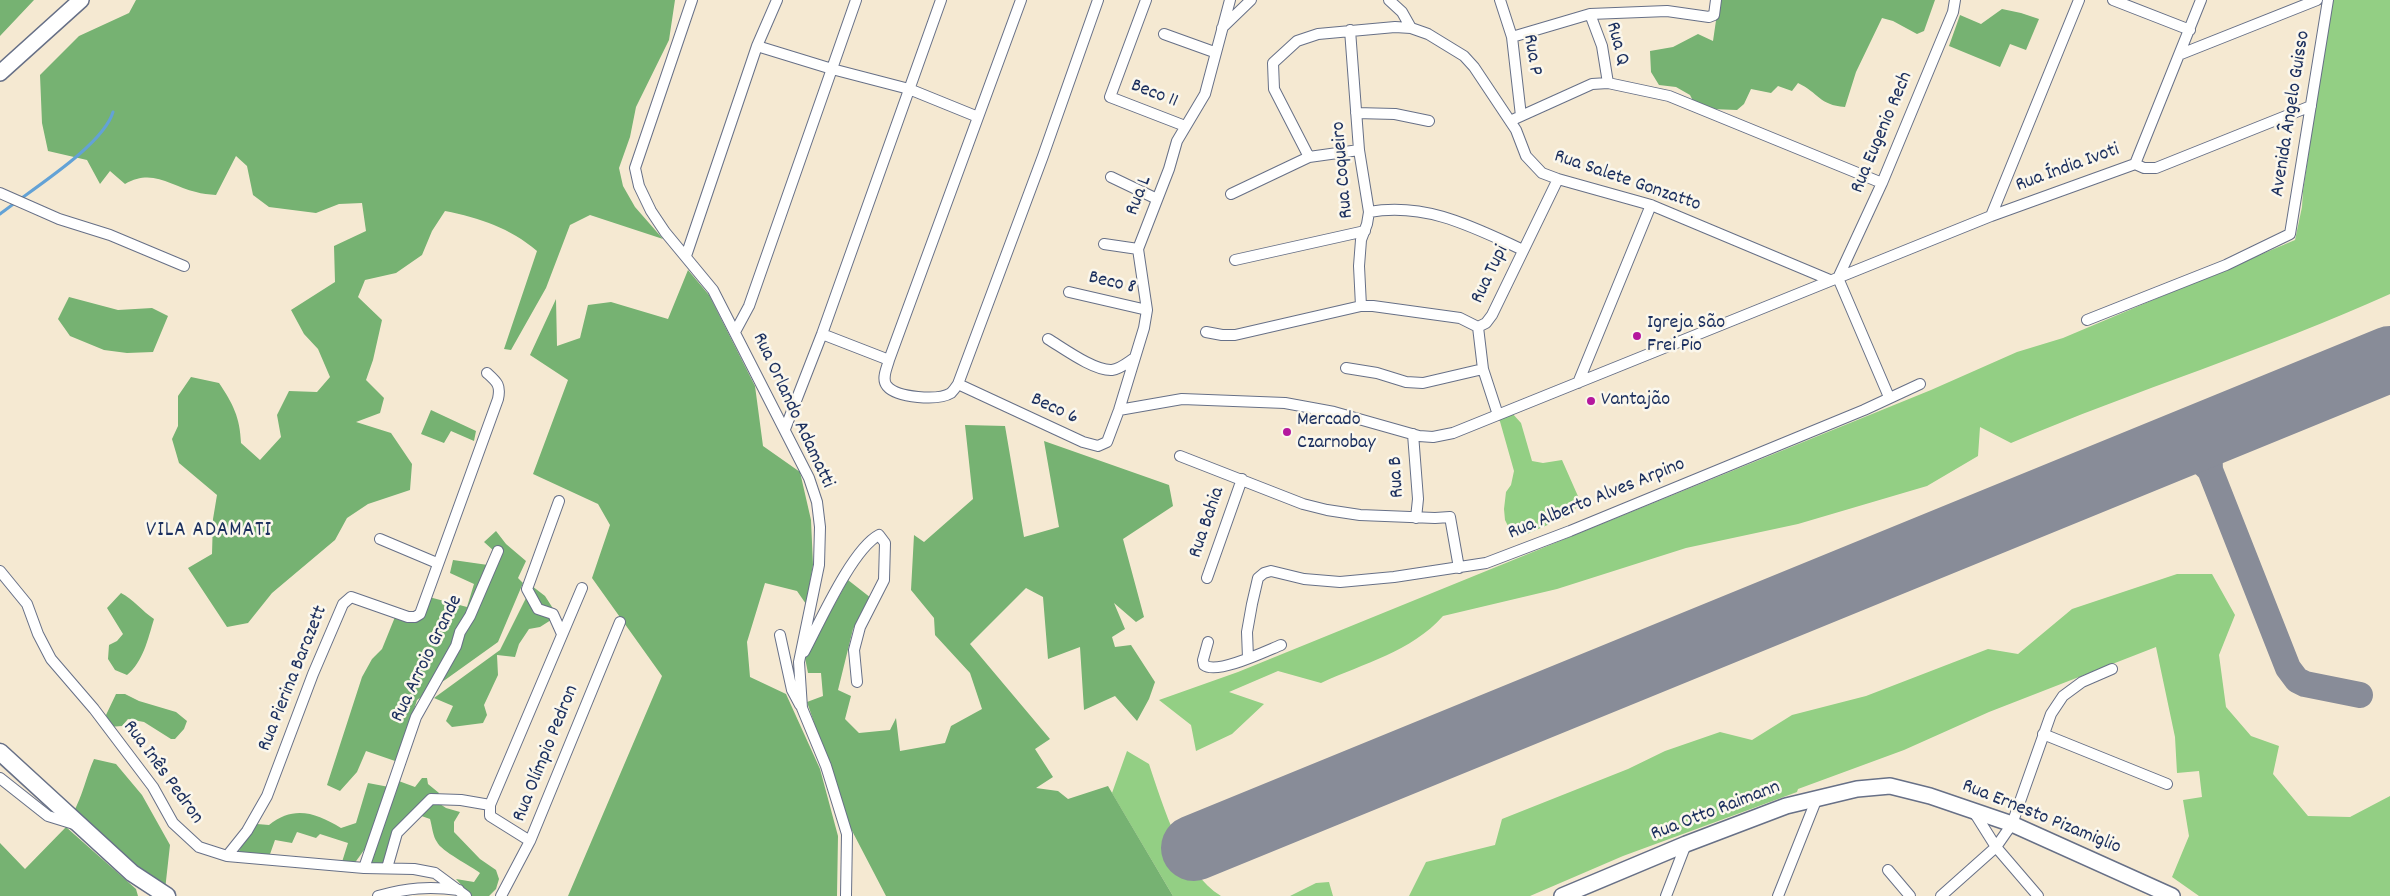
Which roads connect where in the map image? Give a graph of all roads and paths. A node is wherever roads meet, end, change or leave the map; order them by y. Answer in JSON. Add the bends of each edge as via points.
{"nodes":[{"id":1,"x":82,"y":0,"type":"edge"},
{"id":2,"x":692,"y":0,"type":"edge"},
{"id":3,"x":777,"y":0,"type":"edge"},
{"id":4,"x":856,"y":0,"type":"edge"},
{"id":5,"x":941,"y":0,"type":"edge"},
{"id":6,"x":1021,"y":0,"type":"edge"},
{"id":7,"x":1098,"y":0,"type":"edge"},
{"id":8,"x":1146,"y":0,"type":"edge"},
{"id":9,"x":1230,"y":0,"type":"edge"},
{"id":10,"x":1251,"y":0,"type":"edge"},
{"id":11,"x":1389,"y":0,"type":"edge"},
{"id":12,"x":1500,"y":0,"type":"edge"},
{"id":13,"x":1716,"y":0,"type":"edge"},
{"id":14,"x":1955,"y":0,"type":"edge"},
{"id":15,"x":2079,"y":0,"type":"edge"},
{"id":16,"x":2113,"y":0,"type":"edge"},
{"id":17,"x":2201,"y":0,"type":"edge"},
{"id":18,"x":2317,"y":0,"type":"edge"},
{"id":19,"x":2328,"y":0,"type":"edge"},
{"id":20,"x":1590,"y":14,"type":"junction"},
{"id":21,"x":1221,"y":28,"type":"junction"},
{"id":22,"x":1411,"y":28,"type":"junction"},
{"id":23,"x":1350,"y":30,"type":"junction"},
{"id":24,"x":2190,"y":30,"type":"junction"},
{"id":25,"x":1164,"y":34,"type":"dead end"},
{"id":26,"x":1512,"y":37,"type":"junction"},
{"id":27,"x":757,"y":46,"type":"junction"},
{"id":28,"x":1214,"y":52,"type":"junction"},
{"id":29,"x":2181,"y":54,"type":"junction"},
{"id":30,"x":832,"y":70,"type":"junction"},
{"id":31,"x":0,"y":73,"type":"edge"},
{"id":32,"x":1608,"y":83,"type":"junction"},
{"id":33,"x":908,"y":89,"type":"junction"},
{"id":34,"x":2311,"y":106,"type":"junction"},
{"id":35,"x":1356,"y":114,"type":"junction"},
{"id":36,"x":1521,"y":116,"type":"junction"},
{"id":37,"x":978,"y":117,"type":"junction"},
{"id":38,"x":1429,"y":121,"type":"dead end"},
{"id":39,"x":1510,"y":121,"type":"junction"},
{"id":40,"x":1185,"y":126,"type":"junction"},
{"id":41,"x":1358,"y":150,"type":"junction"},
{"id":42,"x":1309,"y":157,"type":"junction"},
{"id":43,"x":2136,"y":164,"type":"junction"},
{"id":44,"x":1111,"y":177,"type":"dead end"},
{"id":45,"x":1558,"y":180,"type":"junction"},
{"id":46,"x":1882,"y":182,"type":"junction"},
{"id":47,"x":0,"y":193,"type":"edge"},
{"id":48,"x":1231,"y":194,"type":"dead end"},
{"id":49,"x":1157,"y":199,"type":"junction"},
{"id":50,"x":1651,"y":205,"type":"junction"},
{"id":51,"x":1369,"y":212,"type":"junction"},
{"id":52,"x":1992,"y":216,"type":"junction"},
{"id":53,"x":1365,"y":231,"type":"junction"},
{"id":54,"x":1104,"y":244,"type":"dead end"},
{"id":55,"x":1138,"y":249,"type":"junction"},
{"id":56,"x":1523,"y":250,"type":"junction"},
{"id":57,"x":686,"y":256,"type":"junction"},
{"id":58,"x":1235,"y":260,"type":"dead end"},
{"id":59,"x":184,"y":266,"type":"dead end"},
{"id":60,"x":1834,"y":279,"type":"junction"},
{"id":61,"x":1069,"y":292,"type":"dead end"},
{"id":62,"x":1361,"y":306,"type":"junction"},
{"id":63,"x":1147,"y":310,"type":"junction"},
{"id":64,"x":2087,"y":320,"type":"dead end"},
{"id":65,"x":1478,"y":328,"type":"junction"},
{"id":66,"x":735,"y":332,"type":"junction"},
{"id":67,"x":1206,"y":332,"type":"dead end"},
{"id":68,"x":822,"y":334,"type":"junction"},
{"id":69,"x":1048,"y":339,"type":"dead end"},
{"id":70,"x":1133,"y":359,"type":"junction"},
{"id":71,"x":889,"y":360,"type":"junction"},
{"id":72,"x":1346,"y":368,"type":"dead end"},
{"id":73,"x":1482,"y":369,"type":"junction"},
{"id":74,"x":487,"y":373,"type":"dead end"},
{"id":75,"x":1578,"y":383,"type":"junction"},
{"id":76,"x":958,"y":384,"type":"junction"},
{"id":77,"x":1920,"y":384,"type":"dead end"},
{"id":78,"x":1889,"y":397,"type":"junction"},
{"id":79,"x":1119,"y":410,"type":"junction"},
{"id":80,"x":1498,"y":415,"type":"junction"},
{"id":81,"x":785,"y":429,"type":"junction"},
{"id":82,"x":1413,"y":434,"type":"junction"},
{"id":83,"x":1180,"y":456,"type":"dead end"},
{"id":84,"x":1242,"y":479,"type":"junction"},
{"id":85,"x":559,"y":501,"type":"dead end"},
{"id":86,"x":1416,"y":518,"type":"junction"},
{"id":87,"x":380,"y":539,"type":"dead end"},
{"id":88,"x":498,"y":551,"type":"dead end"},
{"id":89,"x":437,"y":563,"type":"junction"},
{"id":90,"x":1459,"y":568,"type":"junction"},
{"id":91,"x":0,"y":571,"type":"edge"},
{"id":92,"x":1207,"y":578,"type":"dead end"},
{"id":93,"x":582,"y":588,"type":"dead end"},
{"id":94,"x":620,"y":622,"type":"dead end"},
{"id":95,"x":562,"y":634,"type":"junction"},
{"id":96,"x":780,"y":635,"type":"dead end"},
{"id":97,"x":1208,"y":642,"type":"dead end"},
{"id":98,"x":1281,"y":645,"type":"dead end"},
{"id":99,"x":1248,"y":658,"type":"junction"},
{"id":100,"x":799,"y":662,"type":"junction"},
{"id":101,"x":2112,"y":669,"type":"dead end"},
{"id":102,"x":857,"y":682,"type":"dead end"},
{"id":103,"x":802,"y":708,"type":"junction"},
{"id":104,"x":2043,"y":734,"type":"junction"},
{"id":105,"x":0,"y":752,"type":"edge"},
{"id":106,"x":0,"y":778,"type":"edge"},
{"id":107,"x":2167,"y":784,"type":"dead end"},
{"id":108,"x":1890,"y":786,"type":"joint"},
{"id":109,"x":1817,"y":798,"type":"junction"},
{"id":110,"x":490,"y":805,"type":"junction"},
{"id":111,"x":1974,"y":812,"type":"junction"},
{"id":112,"x":2012,"y":824,"type":"junction"},
{"id":113,"x":78,"y":825,"type":"junction"},
{"id":114,"x":530,"y":841,"type":"junction"},
{"id":115,"x":1686,"y":844,"type":"junction"},
{"id":116,"x":1996,"y":847,"type":"junction"},
{"id":117,"x":227,"y":856,"type":"junction"},
{"id":118,"x":364,"y":868,"type":"junction"},
{"id":119,"x":387,"y":868,"type":"junction"},
{"id":120,"x":1888,"y":870,"type":"dead end"},
{"id":121,"x":463,"y":893,"type":"edge"},
{"id":122,"x":167,"y":896,"type":"edge"},
{"id":123,"x":378,"y":896,"type":"edge"},
{"id":124,"x":501,"y":896,"type":"edge"},
{"id":125,"x":846,"y":896,"type":"edge"},
{"id":126,"x":1562,"y":896,"type":"edge"},
{"id":127,"x":1666,"y":896,"type":"edge"},
{"id":128,"x":1778,"y":896,"type":"edge"},
{"id":129,"x":1910,"y":896,"type":"edge"},
{"id":130,"x":1941,"y":896,"type":"edge"},
{"id":131,"x":2038,"y":896,"type":"edge"},
{"id":132,"x":2172,"y":896,"type":"edge"}],
"edges":[{"from":1,"to":31,"type":"street"},
{"from":2,"to":57,"type":"street","name":"Rua Orlando Adamatti","via":[[635,168],[639,186],[651,211]]},
{"from":3,"to":27,"type":"street"},
{"from":4,"to":30,"type":"street"},
{"from":5,"to":33,"type":"street"},
{"from":6,"to":37,"type":"street"},
{"from":7,"to":76,"type":"street","via":[[1044,156]]},
{"from":8,"to":40,"type":"street","name":"Beco 11","via":[[1110,97]]},
{"from":9,"to":21,"type":"street","name":"Rua L"},
{"from":10,"to":21,"type":"street"},
{"from":11,"to":22,"type":"street","via":[[1402,12]]},
{"from":12,"to":26,"type":"street","name":"Rua P"},
{"from":13,"to":20,"type":"street","via":[[1714,15],[1709,17],[1667,11]]},
{"from":14,"to":46,"type":"street","name":"Rua Eugenio Rech","via":[[1953,12]]},
{"from":15,"to":52,"type":"street"},
{"from":16,"to":24,"type":"street"},
{"from":17,"to":24,"type":"street"},
{"from":18,"to":29,"type":"street"},
{"from":19,"to":34,"type":"street","name":"Avenida Ângelo Guisso"},
{"from":20,"to":26,"type":"street"},
{"from":20,"to":32,"type":"street","name":"Rua Q","via":[[1602,46]]},
{"from":21,"to":28,"type":"street","name":"Rua L"},
{"from":22,"to":23,"type":"street"},
{"from":22,"to":39,"type":"street","name":"Rua Salete Gonzatto","via":[[1428,34],[1464,56]]},
{"from":23,"to":35,"type":"street","name":"Rua Coqueiro"},
{"from":23,"to":42,"type":"street","via":[[1306,37],[1284,51],[1273,63],[1274,89]]},
{"from":24,"to":29,"type":"street"},
{"from":25,"to":28,"type":"street"},
{"from":26,"to":36,"type":"street","name":"Rua P"},
{"from":27,"to":30,"type":"street"},
{"from":27,"to":57,"type":"street"},
{"from":28,"to":40,"type":"street","name":"Rua L","via":[[1204,94]]},
{"from":29,"to":43,"type":"street"},
{"from":30,"to":33,"type":"street"},
{"from":30,"to":66,"type":"street","via":[[749,306]]},
{"from":32,"to":36,"type":"street","via":[[1592,84]]},
{"from":32,"to":46,"type":"street","via":[[1669,96]]},
{"from":33,"to":37,"type":"street"},
{"from":33,"to":68,"type":"street"},
{"from":34,"to":43,"type":"street","name":"Rua Índia Ivoti","via":[[2156,168]]},
{"from":34,"to":64,"type":"street","name":"Avenida Ângelo Guisso","via":[[2290,234],[2226,265]]},
{"from":35,"to":38,"type":"street","via":[[1395,114]]},
{"from":35,"to":41,"type":"street","name":"Rua Coqueiro"},
{"from":36,"to":39,"type":"street"},
{"from":37,"to":71,"type":"street"},
{"from":39,"to":45,"type":"street","name":"Rua Salete Gonzatto","via":[[1533,165]]},
{"from":40,"to":49,"type":"street","name":"Rua L"},
{"from":41,"to":42,"type":"street"},
{"from":41,"to":51,"type":"street","name":"Rua Coqueiro"},
{"from":42,"to":48,"type":"street"},
{"from":43,"to":52,"type":"street","name":"Rua Índia Ivoti"},
{"from":44,"to":49,"type":"street"},
{"from":45,"to":50,"type":"street","name":"Rua Salete Gonzatto"},
{"from":45,"to":56,"type":"street","name":"Rua Tupi"},
{"from":46,"to":60,"type":"street","name":"Rua Eugenio Rech"},
{"from":47,"to":59,"type":"street"},
{"from":49,"to":55,"type":"street","name":"Rua L"},
{"from":50,"to":60,"type":"street","name":"Rua Salete Gonzatto"},
{"from":50,"to":75,"type":"street"},
{"from":51,"to":53,"type":"street","name":"Rua Coqueiro"},
{"from":51,"to":56,"type":"street","via":[[1405,209],[1444,216]]},
{"from":52,"to":60,"type":"street","name":"Rua Índia Ivoti"},
{"from":53,"to":58,"type":"street"},
{"from":53,"to":62,"type":"street","name":"Rua Coqueiro","via":[[1358,266]]},
{"from":54,"to":55,"type":"street"},
{"from":55,"to":63,"type":"street","name":"Rua L"},
{"from":56,"to":65,"type":"street","name":"Rua Tupi","via":[[1492,315]]},
{"from":57,"to":66,"type":"street","name":"Rua Orlando Adamatti","via":[[713,290]]},
{"from":60,"to":75,"type":"street","name":"Rua Índia Ivoti"},
{"from":60,"to":78,"type":"street"},
{"from":61,"to":63,"type":"street","name":"Beco 8"},
{"from":62,"to":65,"type":"street","via":[[1460,318]]},
{"from":62,"to":67,"type":"street","via":[[1235,335]]},
{"from":63,"to":70,"type":"street","name":"Rua L"},
{"from":65,"to":73,"type":"street","name":"Rua Tupi"},
{"from":66,"to":81,"type":"street","name":"Rua Orlando Adamatti"},
{"from":68,"to":71,"type":"street"},
{"from":68,"to":81,"type":"street"},
{"from":69,"to":70,"type":"street","via":[[1105,369],[1113,370]]},
{"from":70,"to":79,"type":"street","name":"Rua L"},
{"from":71,"to":76,"type":"street","via":[[884,378],[887,386],[896,393],[940,397]]},
{"from":72,"to":73,"type":"street","via":[[1423,383]]},
{"from":73,"to":80,"type":"street","name":"Rua Tupi"},
{"from":74,"to":89,"type":"street","name":"Rua Pierina Barazett","via":[[500,388],[498,399]]},
{"from":75,"to":80,"type":"street","name":"Rua Índia Ivoti"},
{"from":76,"to":79,"type":"street","name":"Beco 6","via":[[1041,424],[1098,446],[1107,442]]},
{"from":77,"to":78,"type":"street","name":"Rua Alberto Alves Arpino"},
{"from":78,"to":90,"type":"street","name":"Rua Alberto Alves Arpino","via":[[1570,531],[1486,563]]},
{"from":79,"to":82,"type":"street","name":"Rua Índia Ivoti","via":[[1182,399],[1286,403],[1334,412]]},
{"from":80,"to":82,"type":"street","name":"Rua Índia Ivoti","via":[[1453,433],[1433,437]]},
{"from":81,"to":100,"type":"street","name":"Rua Orlando Adamatti","via":[[809,478],[817,502],[820,527],[819,566]]},
{"from":82,"to":86,"type":"street","name":"Rua B","via":[[1418,499]]},
{"from":83,"to":84,"type":"street"},
{"from":84,"to":86,"type":"street","via":[[1326,510]]},
{"from":84,"to":92,"type":"street","name":"Rua Bahia"},
{"from":85,"to":95,"type":"street","via":[[527,589],[538,609],[553,614]]},
{"from":86,"to":90,"type":"street","via":[[1450,517]]},
{"from":87,"to":89,"type":"street"},
{"from":88,"to":118,"type":"street","name":"Rua Arroio Grande","via":[[456,646],[419,711]]},
{"from":89,"to":117,"type":"street","name":"Rua Pierina Barazett","via":[[420,614],[414,617],[351,597],[343,604],[267,796],[247,831]]},
{"from":90,"to":99,"type":"street","name":"Rua Alberto Alves Arpino","via":[[1340,582],[1304,579],[1270,571],[1264,573],[1258,578],[1247,632]]},
{"from":91,"to":117,"type":"street","name":"Rua Inês Pedron","via":[[27,604],[51,659],[153,787],[172,824],[199,847]]},
{"from":93,"to":95,"type":"street"},
{"from":94,"to":114,"type":"street","name":"Rua Olímpio Pedron"},
{"from":95,"to":110,"type":"street"},
{"from":96,"to":103,"type":"street","via":[[792,690]]},
{"from":97,"to":99,"type":"street","via":[[1203,660],[1207,668],[1226,666]]},
{"from":98,"to":99,"type":"street"},
{"from":100,"to":102,"type":"street","via":[[846,575],[860,554],[879,536],[885,544],[884,580],[860,627],[854,650]]},
{"from":100,"to":103,"type":"street","name":"Rua Orlando Adamatti"},
{"from":101,"to":104,"type":"street","via":[[2082,682],[2063,696],[2050,714]]},
{"from":103,"to":125,"type":"street","name":"Rua Orlando Adamatti","via":[[826,766],[847,834]]},
{"from":104,"to":107,"type":"street"},
{"from":104,"to":112,"type":"street"},
{"from":105,"to":113,"type":"main road"},
{"from":106,"to":113,"type":"street","via":[[48,816]]},
{"from":108,"to":109,"type":"street","name":"Rua Otto Raimann"},
{"from":108,"to":111,"type":"street","name":"Rua Ernesto Pizamiglio"},
{"from":109,"to":115,"type":"street","name":"Rua Otto Raimann","via":[[1786,806]]},
{"from":109,"to":128,"type":"street"},
{"from":110,"to":114,"type":"street","via":[[490,816]]},
{"from":110,"to":119,"type":"street","via":[[431,799],[396,833]]},
{"from":111,"to":112,"type":"street","name":"Rua Ernesto Pizamiglio"},
{"from":111,"to":116,"type":"street"},
{"from":112,"to":116,"type":"street"},
{"from":112,"to":132,"type":"street","name":"Rua Ernesto Pizamiglio"},
{"from":113,"to":122,"type":"main road","via":[[132,873]]},
{"from":114,"to":124,"type":"street","name":"Rua Olímpio Pedron"},
{"from":115,"to":126,"type":"street","name":"Rua Otto Raimann"},
{"from":115,"to":127,"type":"street"},
{"from":116,"to":130,"type":"street"},
{"from":116,"to":131,"type":"street"},
{"from":117,"to":118,"type":"street","name":"Rua Inês Pedron"},
{"from":118,"to":119,"type":"street","name":"Rua Inês Pedron"},
{"from":119,"to":121,"type":"street","name":"Rua Inês Pedron","via":[[435,873]]},
{"from":120,"to":129,"type":"street"},
{"from":121,"to":123,"type":"street","name":"Rua Inês Pedron","via":[[432,887],[410,888]]}]}
